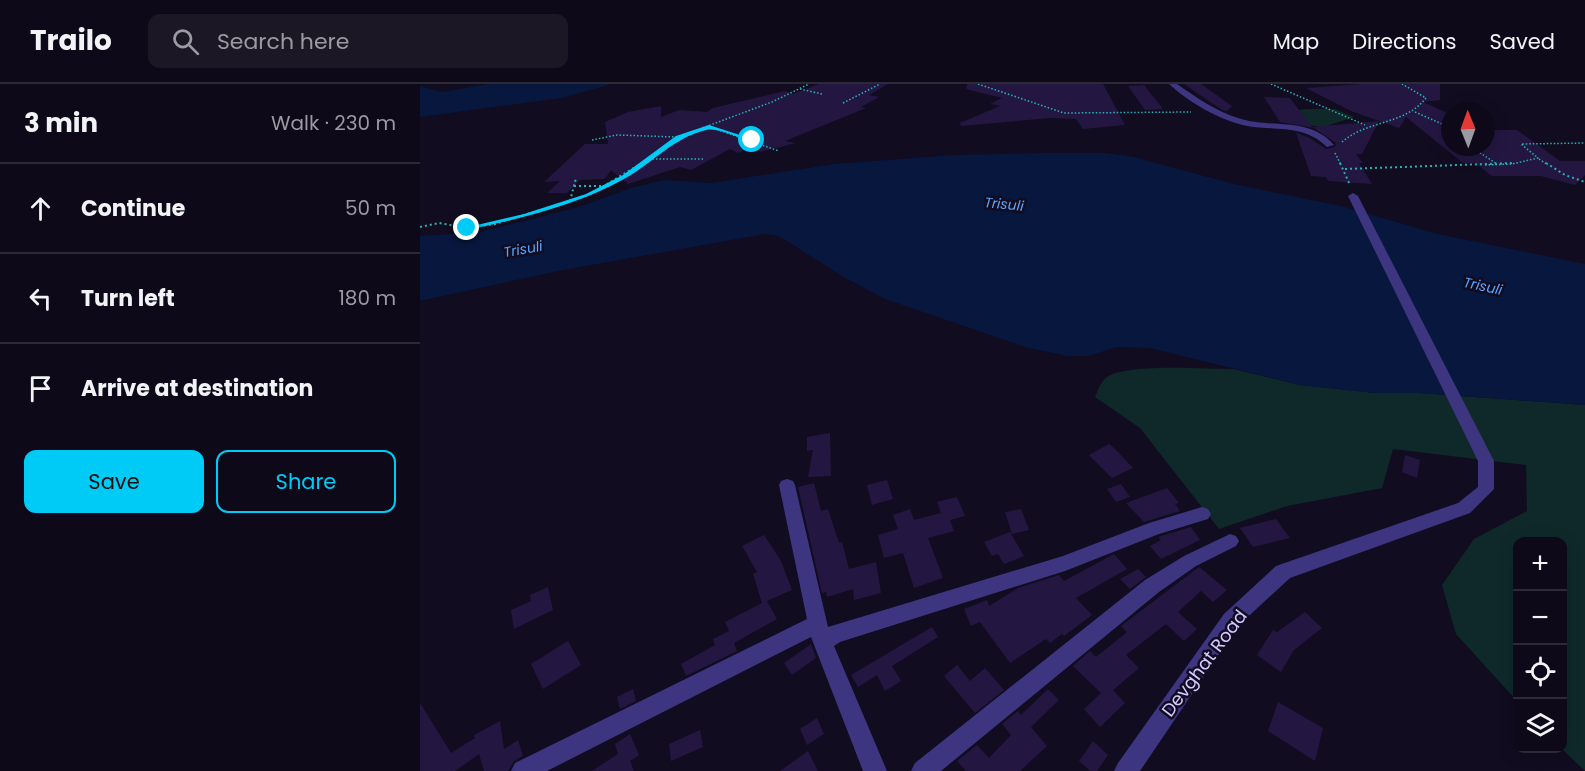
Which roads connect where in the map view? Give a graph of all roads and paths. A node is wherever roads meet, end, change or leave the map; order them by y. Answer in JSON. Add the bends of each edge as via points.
{"nodes":[{"id":1,"x":809,"y":84,"type":"edge"},
{"id":2,"x":880,"y":84,"type":"edge"},
{"id":3,"x":978,"y":84,"type":"edge"},
{"id":4,"x":990,"y":84,"type":"edge"},
{"id":5,"x":1172,"y":84,"type":"edge"},
{"id":6,"x":1271,"y":84,"type":"edge"},
{"id":7,"x":1402,"y":84,"type":"edge"},
{"id":8,"x":983,"y":87,"type":"junction"},
{"id":9,"x":800,"y":89,"type":"junction"},
{"id":10,"x":822,"y":94,"type":"dead end"},
{"id":11,"x":843,"y":103,"type":"dead end"},
{"id":12,"x":1214,"y":111,"type":"junction"},
{"id":13,"x":1415,"y":112,"type":"junction"},
{"id":14,"x":1441,"y":124,"type":"edge"},
{"id":15,"x":1367,"y":126,"type":"junction"},
{"id":16,"x":709,"y":127,"type":"junction"},
{"id":17,"x":678,"y":138,"type":"junction"},
{"id":18,"x":592,"y":140,"type":"dead end"},
{"id":19,"x":1585,"y":143,"type":"edge"},
{"id":20,"x":1330,"y":145,"type":"junction"},
{"id":21,"x":778,"y":151,"type":"dead end"},
{"id":22,"x":1484,"y":156,"type":"edge"},
{"id":23,"x":1538,"y":158,"type":"junction"},
{"id":24,"x":647,"y":159,"type":"junction"},
{"id":25,"x":704,"y":159,"type":"dead end"},
{"id":26,"x":1498,"y":165,"type":"junction"},
{"id":27,"x":1345,"y":169,"type":"junction"},
{"id":28,"x":576,"y":178,"type":"dead end"},
{"id":29,"x":1585,"y":182,"type":"edge"},
{"id":30,"x":574,"y":186,"type":"junction"},
{"id":31,"x":607,"y":186,"type":"junction"},
{"id":32,"x":1353,"y":196,"type":"joint"},
{"id":33,"x":570,"y":201,"type":"junction"},
{"id":34,"x":420,"y":227,"type":"edge"},
{"id":35,"x":786,"y":485,"type":"dead end"},
{"id":36,"x":1202,"y":514,"type":"dead end"},
{"id":37,"x":1230,"y":541,"type":"dead end"},
{"id":38,"x":820,"y":633,"type":"junction"},
{"id":39,"x":523,"y":771,"type":"edge"},
{"id":40,"x":874,"y":771,"type":"edge"},
{"id":41,"x":923,"y":771,"type":"edge"},
{"id":42,"x":1126,"y":771,"type":"edge"}],
"edges":[{"from":1,"to":9,"type":"path"},
{"from":2,"to":11,"type":"path"},
{"from":3,"to":8,"type":"path"},
{"from":4,"to":8,"type":"path"},
{"from":5,"to":12,"type":"street"},
{"from":6,"to":15,"type":"path"},
{"from":7,"to":13,"type":"path","via":[[1426,98]]},
{"from":8,"to":12,"type":"path","via":[[1064,112]]},
{"from":9,"to":10,"type":"path"},
{"from":9,"to":16,"type":"path"},
{"from":12,"to":20,"type":"street","via":[[1246,123],[1306,129],[1325,138]]},
{"from":13,"to":14,"type":"path"},
{"from":13,"to":15,"type":"path"},
{"from":15,"to":20,"type":"path","via":[[1350,132],[1341,143]]},
{"from":16,"to":17,"type":"path"},
{"from":16,"to":21,"type":"path"},
{"from":17,"to":18,"type":"path","via":[[617,135]]},
{"from":17,"to":24,"type":"path"},
{"from":19,"to":23,"type":"path","via":[[1521,144]]},
{"from":20,"to":27,"type":"path"},
{"from":22,"to":26,"type":"path"},
{"from":23,"to":26,"type":"path"},
{"from":23,"to":29,"type":"path","via":[[1565,176]]},
{"from":24,"to":25,"type":"path"},
{"from":24,"to":31,"type":"path"},
{"from":26,"to":27,"type":"path"},
{"from":27,"to":32,"type":"path"},
{"from":28,"to":30,"type":"path"},
{"from":30,"to":31,"type":"path"},
{"from":30,"to":33,"type":"path"},
{"from":31,"to":33,"type":"path"},
{"from":32,"to":42,"type":"street","name":"Devghat Road","via":[[1486,461],[1486,489],[1464,508],[1283,572],[1232,620]]},
{"from":33,"to":34,"type":"path","via":[[495,224]]},
{"from":35,"to":38,"type":"street"},
{"from":36,"to":38,"type":"street","via":[[1065,563],[834,634]]},
{"from":37,"to":41,"type":"street","via":[[1152,586]]},
{"from":38,"to":39,"type":"street"},
{"from":38,"to":40,"type":"street"}]}
